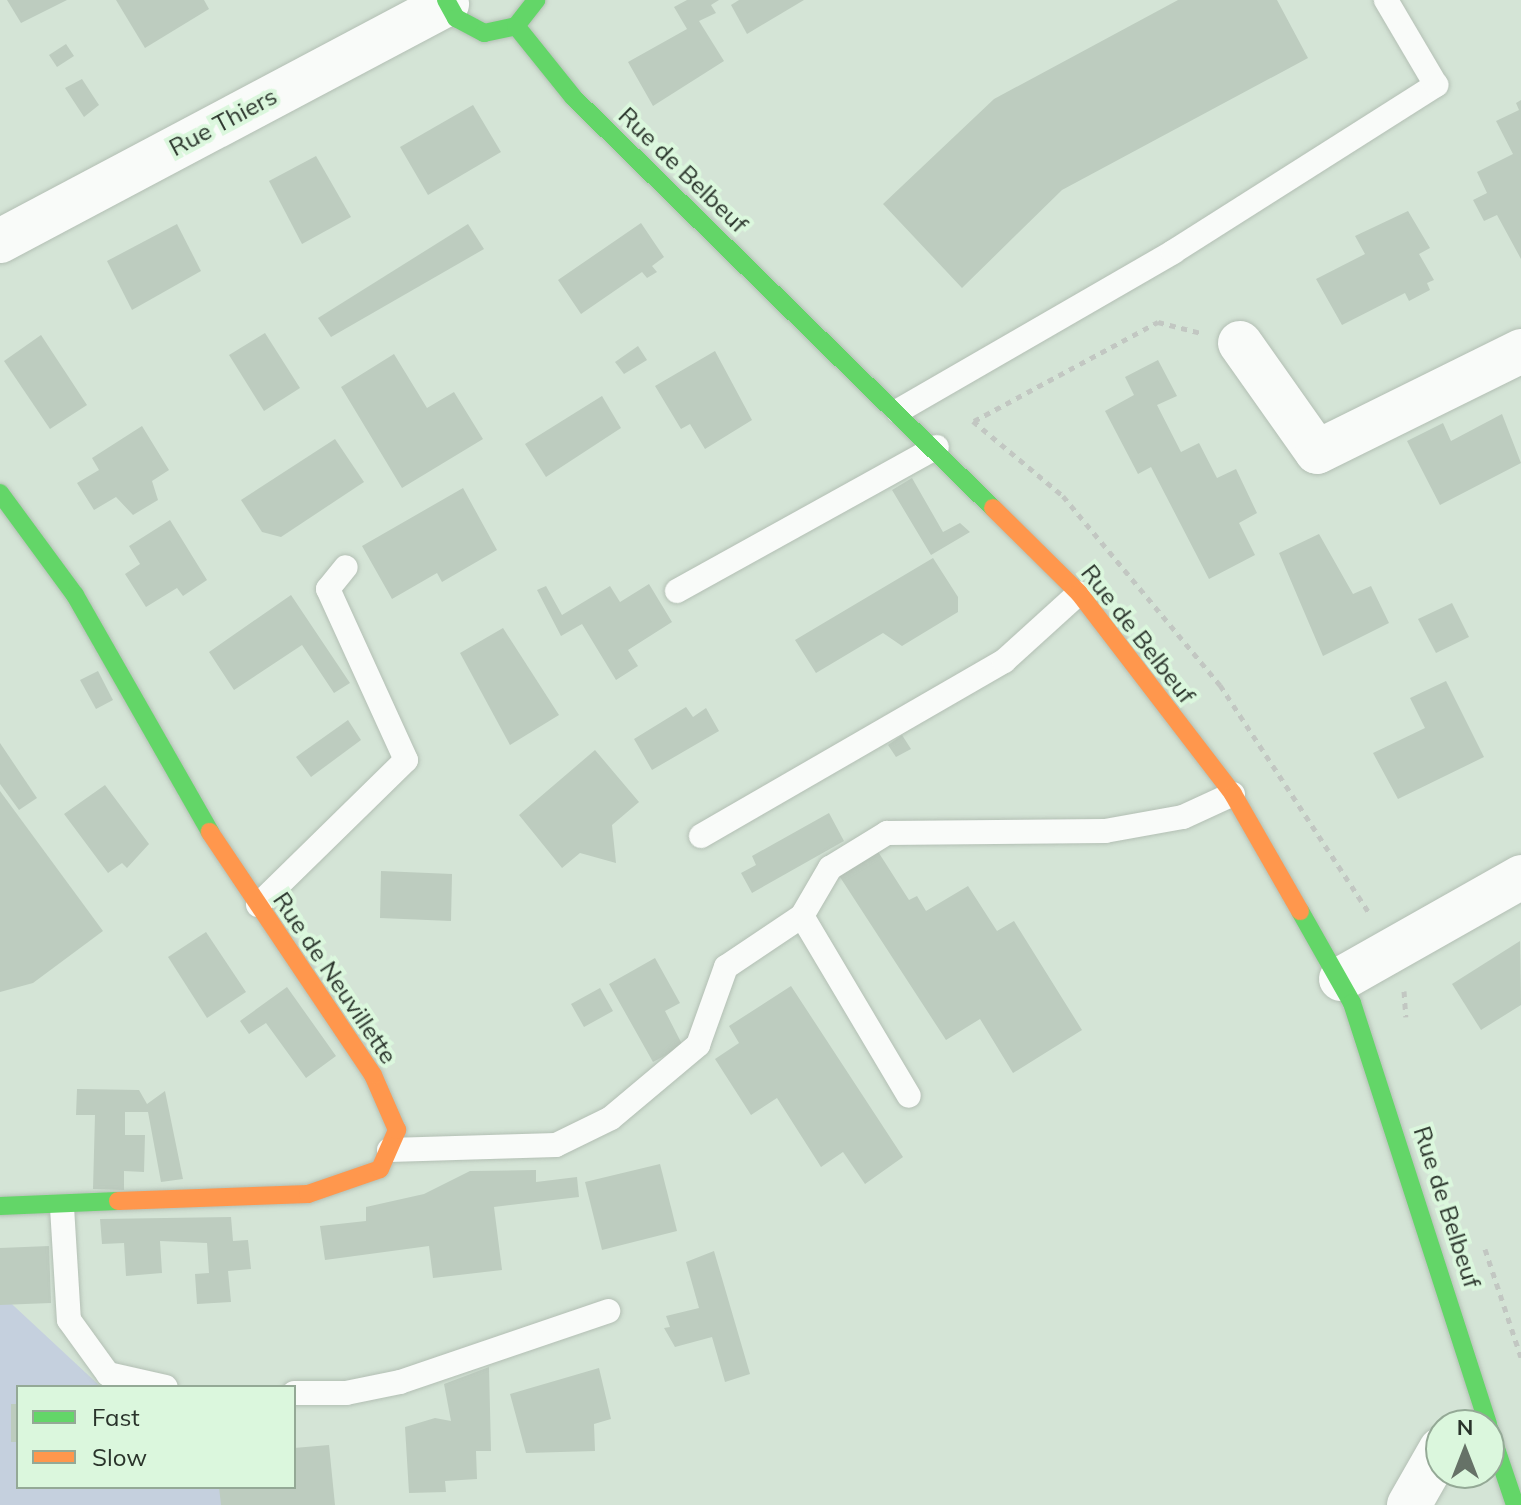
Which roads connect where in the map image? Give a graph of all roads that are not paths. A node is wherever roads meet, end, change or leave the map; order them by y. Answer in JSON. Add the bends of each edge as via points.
{"nodes":[{"id":1,"x":536,"y":0,"type":"edge"},
{"id":2,"x":1386,"y":0,"type":"edge"},
{"id":3,"x":446,"y":2,"type":"edge"},
{"id":4,"x":516,"y":26,"type":"junction"},
{"id":5,"x":0,"y":241,"type":"edge"},
{"id":6,"x":1240,"y":343,"type":"road end"},
{"id":7,"x":1521,"y":351,"type":"edge"},
{"id":8,"x":898,"y":411,"type":"junction"},
{"id":9,"x":937,"y":447,"type":"junction"},
{"id":10,"x":0,"y":493,"type":"edge"},
{"id":11,"x":346,"y":567,"type":"dead end"},
{"id":12,"x":677,"y":591,"type":"dead end"},
{"id":13,"x":1079,"y":593,"type":"junction"},
{"id":14,"x":1233,"y":794,"type":"junction"},
{"id":15,"x":701,"y":836,"type":"dead end"},
{"id":16,"x":1521,"y":877,"type":"edge"},
{"id":17,"x":258,"y":905,"type":"junction"},
{"id":18,"x":802,"y":916,"type":"junction"},
{"id":19,"x":1341,"y":979,"type":"junction"},
{"id":20,"x":909,"y":1096,"type":"dead end"},
{"id":21,"x":389,"y":1150,"type":"junction"},
{"id":22,"x":0,"y":1206,"type":"edge"},
{"id":23,"x":62,"y":1207,"type":"junction"},
{"id":24,"x":608,"y":1311,"type":"dead end"},
{"id":25,"x":157,"y":1385,"type":"edge"},
{"id":26,"x":296,"y":1393,"type":"edge"},
{"id":27,"x":1481,"y":1409,"type":"edge"},
{"id":28,"x":1425,"y":1477,"type":"edge"},
{"id":29,"x":1505,"y":1477,"type":"edge"},
{"id":30,"x":1409,"y":1505,"type":"edge"},
{"id":31,"x":1515,"y":1505,"type":"edge"}],
"edges":[{"from":1,"to":4,"type":"street"},
{"from":2,"to":8,"type":"lane","via":[[1436,85],[1173,252]]},
{"from":3,"to":4,"type":"street","via":[[456,18],[484,33]]},
{"from":3,"to":5,"type":"street","name":"Rue Thiers"},
{"from":4,"to":8,"type":"street","name":"Rue de Belbeuf","via":[[573,97]]},
{"from":6,"to":7,"type":"street","via":[[1317,452]]},
{"from":8,"to":9,"type":"street","name":"Rue de Belbeuf"},
{"from":9,"to":12,"type":"lane"},
{"from":9,"to":13,"type":"street","name":"Rue de Belbeuf"},
{"from":10,"to":17,"type":"street","name":"Rue de Neuvillette","via":[[75,595],[199,816]]},
{"from":11,"to":17,"type":"lane","via":[[328,589],[406,760],[288,883]]},
{"from":13,"to":14,"type":"street","name":"Rue de Belbeuf"},
{"from":13,"to":15,"type":"lane","via":[[1004,661]]},
{"from":14,"to":18,"type":"lane","via":[[1183,817],[1105,831],[887,833],[830,868]]},
{"from":14,"to":19,"type":"street","name":"Rue de Belbeuf"},
{"from":16,"to":19,"type":"street"},
{"from":17,"to":21,"type":"street","name":"Rue de Neuvillette","via":[[373,1075],[397,1130]]},
{"from":18,"to":20,"type":"lane"},
{"from":18,"to":21,"type":"lane","via":[[726,967],[698,1045],[611,1118],[556,1145]]},
{"from":19,"to":27,"type":"street","name":"Rue de Belbeuf","via":[[1428,1222]]},
{"from":21,"to":23,"type":"street","via":[[380,1169],[308,1194]]},
{"from":22,"to":23,"type":"street"},
{"from":23,"to":25,"type":"lane","via":[[69,1320],[108,1374]]},
{"from":24,"to":26,"type":"lane","via":[[400,1382],[346,1393]]},
{"from":28,"to":30,"type":"street"},
{"from":29,"to":31,"type":"street","name":"Rue de Belbeuf"}]}
